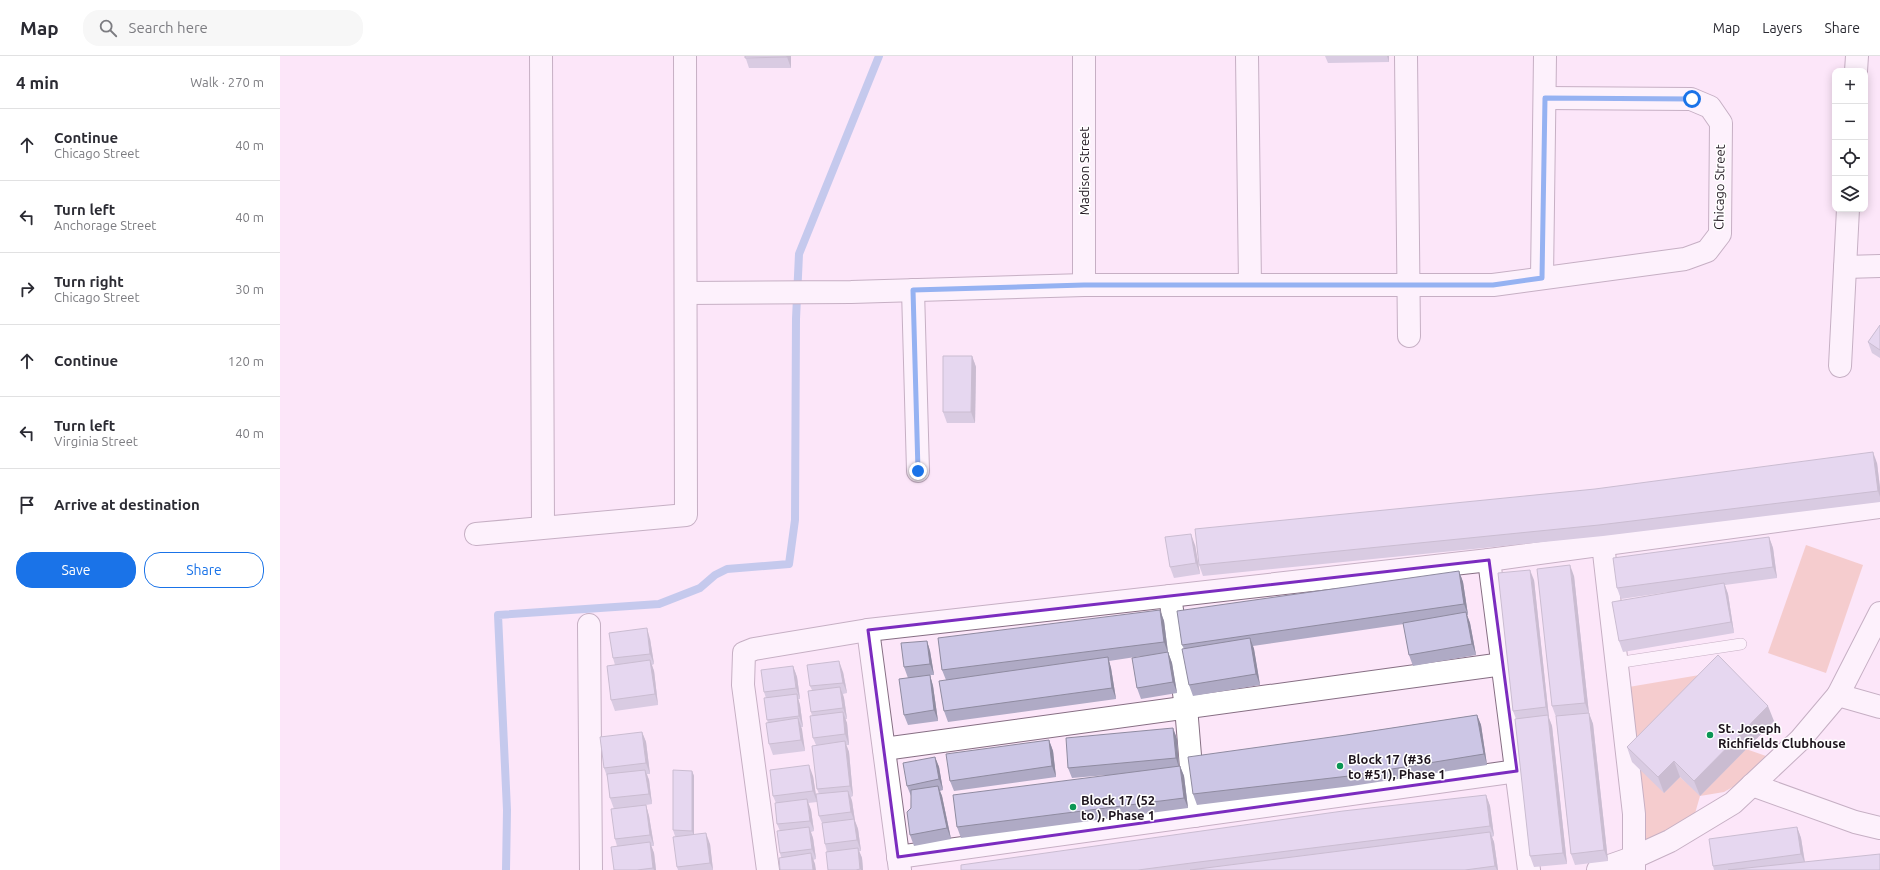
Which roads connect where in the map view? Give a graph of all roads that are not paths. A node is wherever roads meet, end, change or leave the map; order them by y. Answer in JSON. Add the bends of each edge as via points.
{"nodes":[{"id":1,"x":541,"y":56,"type":"edge"},
{"id":2,"x":685,"y":56,"type":"edge"},
{"id":3,"x":1084,"y":56,"type":"edge"},
{"id":4,"x":1247,"y":56,"type":"edge"},
{"id":5,"x":1406,"y":56,"type":"edge"},
{"id":6,"x":1545,"y":56,"type":"edge"},
{"id":7,"x":1856,"y":56,"type":"edge"},
{"id":8,"x":1856,"y":68,"type":"edge"},
{"id":9,"x":1545,"y":98,"type":"junction"},
{"id":10,"x":1848,"y":212,"type":"edge"},
{"id":11,"x":1880,"y":266,"type":"edge"},
{"id":12,"x":1845,"y":267,"type":"junction"},
{"id":13,"x":1542,"y":278,"type":"junction"},
{"id":14,"x":1408,"y":284,"type":"junction"},
{"id":15,"x":1084,"y":285,"type":"junction"},
{"id":16,"x":1250,"y":285,"type":"junction"},
{"id":17,"x":913,"y":290,"type":"junction"},
{"id":18,"x":686,"y":293,"type":"junction"},
{"id":19,"x":1409,"y":336,"type":"dead end"},
{"id":20,"x":1840,"y":366,"type":"dead end"},
{"id":21,"x":918,"y":471,"type":"dead end"},
{"id":22,"x":1880,"y":507,"type":"edge"},
{"id":23,"x":543,"y":527,"type":"junction"},
{"id":24,"x":476,"y":534,"type":"dead end"},
{"id":25,"x":1602,"y":544,"type":"junction"},
{"id":26,"x":1489,"y":560,"type":"junction"},
{"id":27,"x":1170,"y":596,"type":"junction"},
{"id":28,"x":1880,"y":612,"type":"edge"},
{"id":29,"x":589,"y":625,"type":"dead end"},
{"id":30,"x":868,"y":630,"type":"junction"},
{"id":31,"x":1741,"y":644,"type":"dead end"},
{"id":32,"x":1616,"y":663,"type":"junction"},
{"id":33,"x":1503,"y":664,"type":"junction"},
{"id":34,"x":1838,"y":695,"type":"junction"},
{"id":35,"x":1186,"y":707,"type":"junction"},
{"id":36,"x":1880,"y":707,"type":"edge"},
{"id":37,"x":884,"y":749,"type":"junction"},
{"id":38,"x":1517,"y":771,"type":"junction"},
{"id":39,"x":1752,"y":785,"type":"junction"},
{"id":40,"x":1194,"y":816,"type":"junction"},
{"id":41,"x":1880,"y":828,"type":"edge"},
{"id":42,"x":1635,"y":863,"type":"edge"},
{"id":43,"x":899,"y":864,"type":"edge"},
{"id":44,"x":591,"y":870,"type":"edge"},
{"id":45,"x":768,"y":870,"type":"edge"},
{"id":46,"x":1529,"y":870,"type":"edge"},
{"id":47,"x":1598,"y":870,"type":"edge"}],
"edges":[{"from":1,"to":23,"type":"street"},
{"from":2,"to":18,"type":"street"},
{"from":3,"to":15,"type":"street","name":"Madison Street"},
{"from":4,"to":16,"type":"street"},
{"from":5,"to":14,"type":"street"},
{"from":6,"to":9,"type":"street"},
{"from":7,"to":8,"type":"street"},
{"from":9,"to":13,"type":"street"},
{"from":9,"to":13,"type":"street","name":"Chicago Street","via":[[1692,99],[1710,107],[1721,123],[1720,234],[1707,251],[1685,259]]},
{"from":10,"to":12,"type":"street"},
{"from":11,"to":12,"type":"street"},
{"from":12,"to":20,"type":"street"},
{"from":13,"to":14,"type":"street","name":"Chicago Street","via":[[1493,285]]},
{"from":14,"to":16,"type":"street","name":"Chicago Street"},
{"from":14,"to":19,"type":"street"},
{"from":15,"to":16,"type":"street","name":"Chicago Street"},
{"from":15,"to":17,"type":"street","name":"Chicago Street"},
{"from":17,"to":18,"type":"street","name":"Chicago Street"},
{"from":17,"to":21,"type":"street"},
{"from":18,"to":23,"type":"street","via":[[686,515]]},
{"from":22,"to":25,"type":"street"},
{"from":23,"to":24,"type":"street"},
{"from":25,"to":26,"type":"street"},
{"from":25,"to":32,"type":"street"},
{"from":26,"to":27,"type":"street"},
{"from":26,"to":33,"type":"street"},
{"from":27,"to":30,"type":"street"},
{"from":27,"to":35,"type":"street"},
{"from":28,"to":34,"type":"street"},
{"from":29,"to":44,"type":"street"},
{"from":30,"to":37,"type":"street"},
{"from":30,"to":45,"type":"street","via":[[754,649],[744,653],[743,685]]},
{"from":31,"to":32,"type":"lane"},
{"from":32,"to":42,"type":"street","via":[[1634,814]]},
{"from":33,"to":35,"type":"street"},
{"from":33,"to":38,"type":"street"},
{"from":34,"to":36,"type":"street"},
{"from":34,"to":39,"type":"street","via":[[1800,740]]},
{"from":35,"to":37,"type":"street"},
{"from":35,"to":40,"type":"street"},
{"from":37,"to":43,"type":"street"},
{"from":38,"to":40,"type":"street"},
{"from":38,"to":46,"type":"street"},
{"from":39,"to":41,"type":"street","via":[[1855,822]]},
{"from":39,"to":42,"type":"street","via":[[1733,803]]},
{"from":40,"to":43,"type":"street"},
{"from":42,"to":47,"type":"street"}]}
